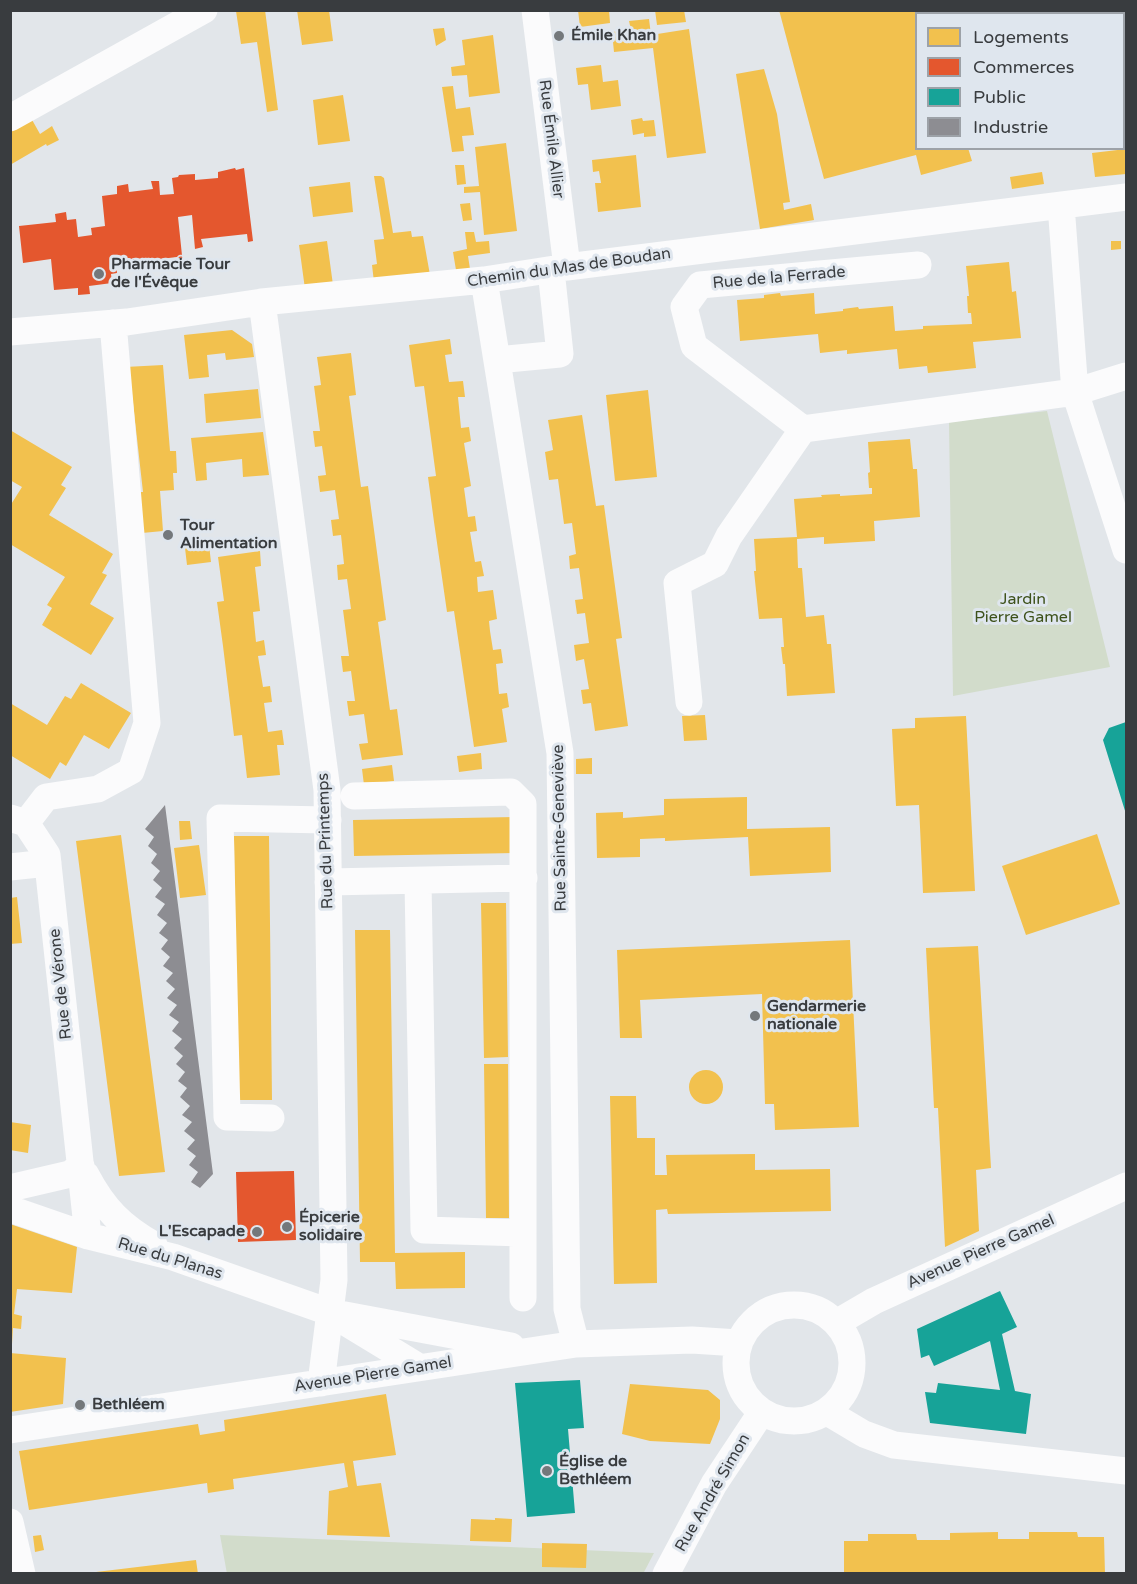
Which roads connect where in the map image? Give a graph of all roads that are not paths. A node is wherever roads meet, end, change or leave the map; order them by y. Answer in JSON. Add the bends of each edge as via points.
{"nodes":[{"id":1,"x":204,"y":10,"type":"edge"},
{"id":2,"x":535,"y":10,"type":"edge"},
{"id":3,"x":10,"y":100,"type":"edge"},
{"id":4,"x":10,"y":106,"type":"edge"},
{"id":5,"x":10,"y":118,"type":"edge"},
{"id":6,"x":1126,"y":197,"type":"edge"},
{"id":7,"x":1061,"y":205,"type":"junction"},
{"id":8,"x":918,"y":265,"type":"dead end"},
{"id":9,"x":559,"y":268,"type":"junction"},
{"id":10,"x":484,"y":280,"type":"junction"},
{"id":11,"x":261,"y":302,"type":"junction"},
{"id":12,"x":113,"y":323,"type":"junction"},
{"id":13,"x":10,"y":332,"type":"edge"},
{"id":14,"x":497,"y":360,"type":"junction"},
{"id":15,"x":1126,"y":375,"type":"edge"},
{"id":16,"x":1076,"y":392,"type":"junction"},
{"id":17,"x":803,"y":429,"type":"junction"},
{"id":18,"x":1126,"y":550,"type":"edge"},
{"id":19,"x":689,"y":702,"type":"dead end"},
{"id":20,"x":354,"y":796,"type":"dead end"},
{"id":21,"x":328,"y":820,"type":"junction"},
{"id":22,"x":18,"y":821,"type":"edge"},
{"id":23,"x":48,"y":863,"type":"junction"},
{"id":24,"x":10,"y":867,"type":"edge"},
{"id":25,"x":524,"y":878,"type":"junction"},
{"id":26,"x":418,"y":881,"type":"junction"},
{"id":27,"x":328,"y":882,"type":"junction"},
{"id":28,"x":271,"y":1118,"type":"dead end"},
{"id":29,"x":81,"y":1166,"type":"junction"},
{"id":30,"x":1126,"y":1186,"type":"edge"},
{"id":31,"x":10,"y":1188,"type":"edge"},
{"id":32,"x":10,"y":1209,"type":"edge"},
{"id":33,"x":523,"y":1233,"type":"junction"},
{"id":34,"x":88,"y":1236,"type":"junction"},
{"id":35,"x":173,"y":1257,"type":"junction"},
{"id":36,"x":523,"y":1298,"type":"dead end"},
{"id":37,"x":329,"y":1312,"type":"junction"},
{"id":38,"x":838,"y":1322,"type":"junction"},
{"id":39,"x":738,"y":1343,"type":"junction"},
{"id":40,"x":576,"y":1344,"type":"junction"},
{"id":41,"x":535,"y":1350,"type":"junction"},
{"id":42,"x":419,"y":1367,"type":"junction"},
{"id":43,"x":321,"y":1383,"type":"junction"},
{"id":44,"x":827,"y":1412,"type":"junction"},
{"id":45,"x":761,"y":1413,"type":"junction"},
{"id":46,"x":10,"y":1430,"type":"edge"},
{"id":47,"x":1126,"y":1471,"type":"edge"},
{"id":48,"x":10,"y":1522,"type":"edge"},
{"id":49,"x":22,"y":1574,"type":"edge"},
{"id":50,"x":666,"y":1574,"type":"edge"}],
"edges":[{"from":1,"to":5,"type":"street"},
{"from":2,"to":9,"type":"street","name":"Rue Émile Allier"},
{"from":3,"to":4,"type":"street"},
{"from":6,"to":7,"type":"street","name":"Chemin du Mas de Boudan"},
{"from":7,"to":9,"type":"street","name":"Chemin du Mas de Boudan"},
{"from":7,"to":16,"type":"street"},
{"from":8,"to":17,"type":"street","name":"Rue de la Ferrade","via":[[700,285],[684,307],[694,346]]},
{"from":9,"to":10,"type":"street","name":"Chemin du Mas de Boudan"},
{"from":9,"to":14,"type":"street","name":"Rue Émile Allier","via":[[560,354]]},
{"from":10,"to":11,"type":"street","name":"Chemin du Mas de Boudan"},
{"from":10,"to":14,"type":"street","name":"Rue Sainte-Geneviève"},
{"from":11,"to":12,"type":"street","name":"Chemin du Mas de Boudan"},
{"from":11,"to":21,"type":"street","name":"Rue du Printemps"},
{"from":12,"to":13,"type":"street","name":"Chemin du Mas de Boudan"},
{"from":12,"to":22,"type":"street","via":[[147,723],[131,771],[98,789],[46,797]]},
{"from":14,"to":40,"type":"street","name":"Rue Sainte-Geneviève","via":[[560,753],[567,1309]]},
{"from":15,"to":16,"type":"street"},
{"from":16,"to":17,"type":"street"},
{"from":16,"to":18,"type":"street"},
{"from":17,"to":19,"type":"street","via":[[729,536],[715,564],[677,582]]},
{"from":20,"to":25,"type":"street","via":[[511,792],[523,804]]},
{"from":21,"to":27,"type":"street","name":"Rue du Printemps"},
{"from":21,"to":28,"type":"street","via":[[220,818],[227,1117]]},
{"from":22,"to":23,"type":"street","name":"Rue de Vérone","via":[[47,855]]},
{"from":23,"to":24,"type":"street"},
{"from":23,"to":29,"type":"street","name":"Rue de Vérone"},
{"from":25,"to":26,"type":"street"},
{"from":25,"to":33,"type":"street"},
{"from":26,"to":27,"type":"street"},
{"from":26,"to":33,"type":"street","via":[[424,1230]]},
{"from":27,"to":37,"type":"street","name":"Rue du Printemps","via":[[334,1280]]},
{"from":29,"to":31,"type":"street","via":[[70,1174]]},
{"from":29,"to":34,"type":"street","name":"Rue de Vérone"},
{"from":29,"to":35,"type":"street","name":"Rue de Vérone","via":[[108,1211],[138,1236]]},
{"from":30,"to":38,"type":"street","name":"Avenue Pierre Gamel","via":[[874,1301]]},
{"from":32,"to":34,"type":"street","name":"Rue du Planas"},
{"from":33,"to":36,"type":"street"},
{"from":34,"to":35,"type":"street","name":"Rue du Planas"},
{"from":35,"to":37,"type":"street","name":"Rue du Planas"},
{"from":37,"to":41,"type":"street","name":"Rue du Planas"},
{"from":37,"to":42,"type":"street","name":"Rue du Planas"},
{"from":37,"to":43,"type":"street","name":"Rue du Printemps"},
{"from":38,"to":39,"type":"street","via":[[812,1306],[782,1305],[755,1318]]},
{"from":38,"to":44,"type":"street","via":[[850,1344],[853,1370],[845,1394]]},
{"from":39,"to":40,"type":"street","name":"Avenue Pierre Gamel","via":[[692,1340]]},
{"from":39,"to":45,"type":"street","via":[[735,1369],[743,1394]]},
{"from":40,"to":41,"type":"street","name":"Avenue Pierre Gamel"},
{"from":41,"to":42,"type":"street","name":"Avenue Pierre Gamel"},
{"from":42,"to":43,"type":"street","name":"Avenue Pierre Gamel"},
{"from":43,"to":46,"type":"street","name":"Avenue Pierre Gamel"},
{"from":44,"to":45,"type":"street","via":[[806,1421],[783,1421]]},
{"from":44,"to":47,"type":"street","via":[[864,1434],[894,1445]]},
{"from":45,"to":50,"type":"street","name":"Rue André Simon","via":[[714,1484]]},
{"from":48,"to":49,"type":"street"}]}
